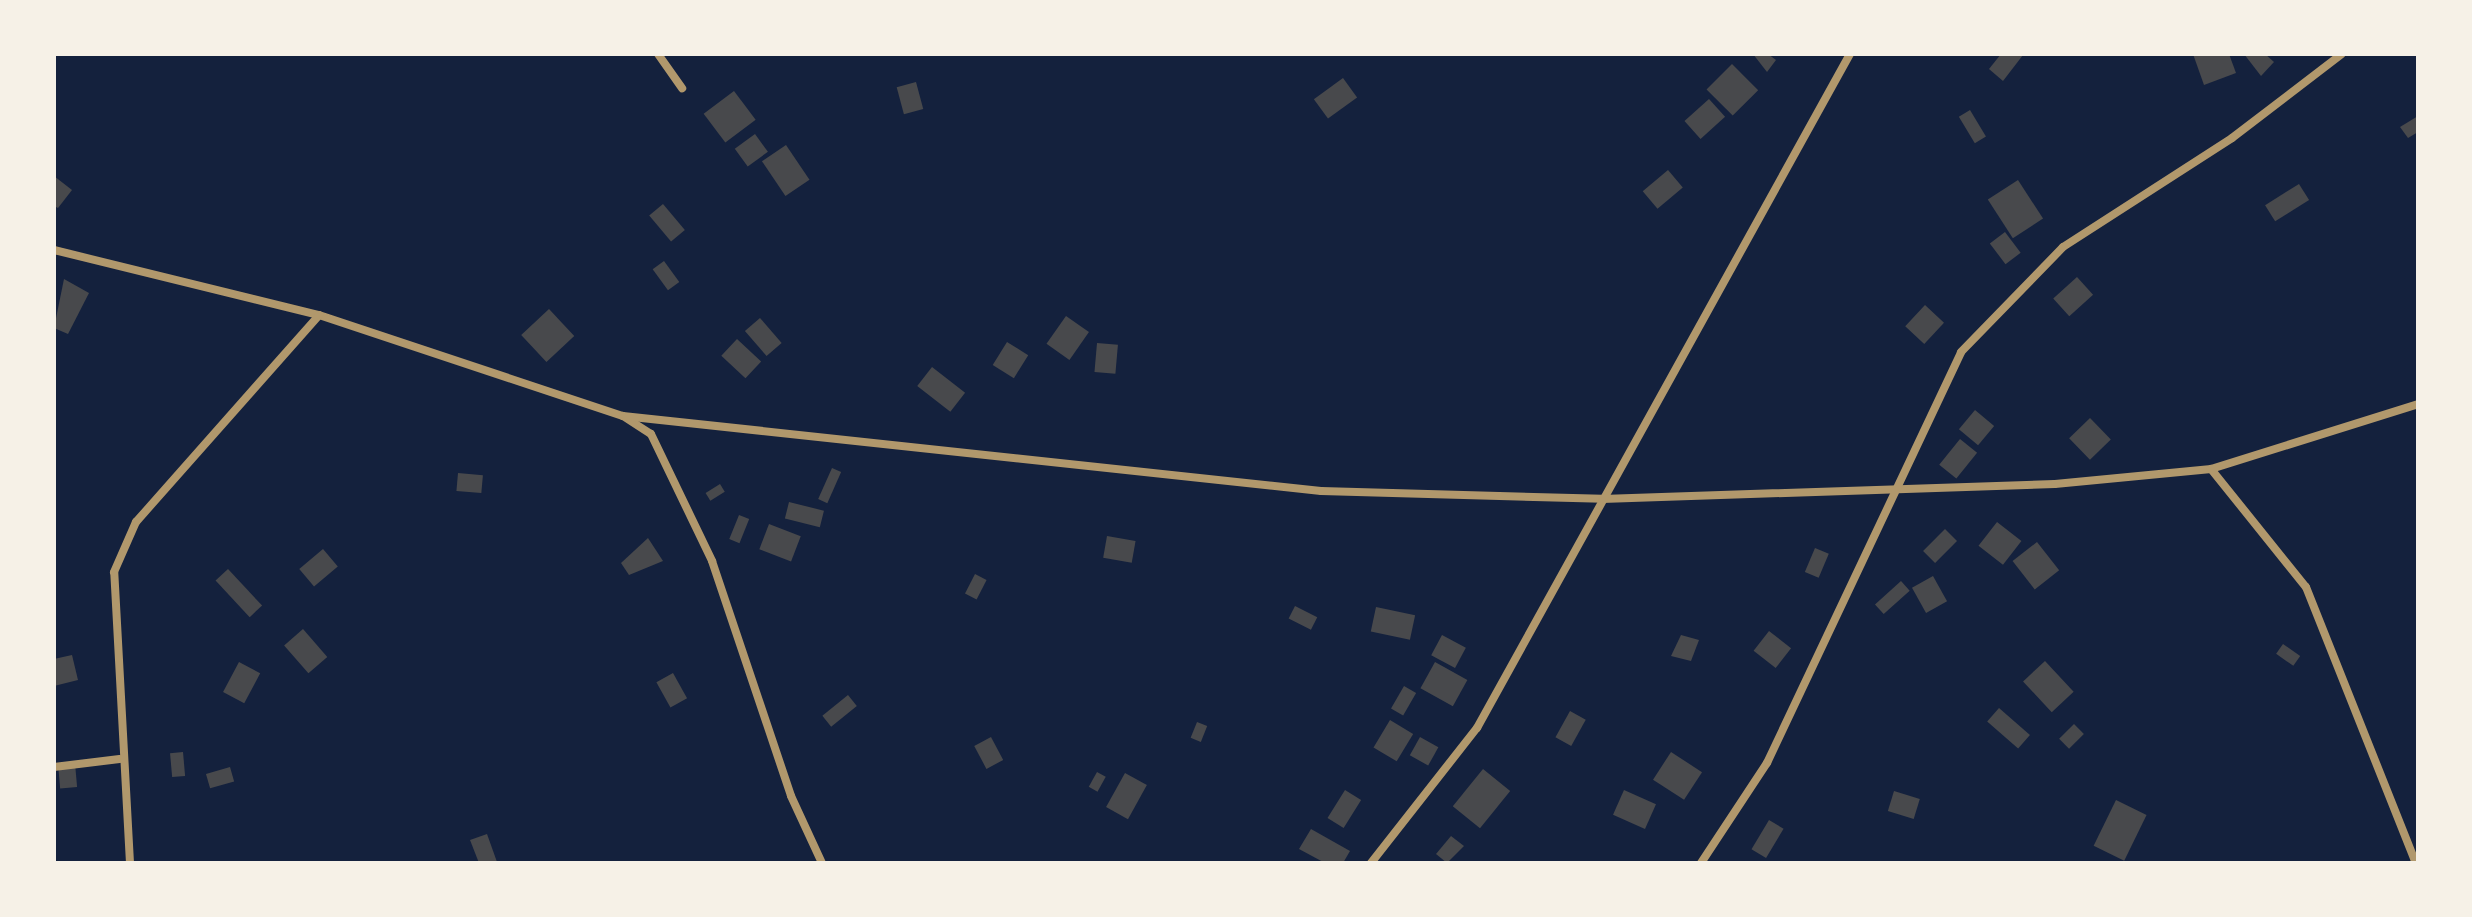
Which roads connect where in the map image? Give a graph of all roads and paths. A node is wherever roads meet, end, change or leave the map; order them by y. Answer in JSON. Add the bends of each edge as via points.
{"nodes":[{"id":1,"x":658,"y":54,"type":"edge"},
{"id":2,"x":1850,"y":54,"type":"edge"},
{"id":3,"x":2342,"y":54,"type":"edge"},
{"id":4,"x":682,"y":88,"type":"dead end"},
{"id":5,"x":54,"y":250,"type":"edge"},
{"id":6,"x":319,"y":315,"type":"junction"},
{"id":7,"x":2418,"y":404,"type":"edge"},
{"id":8,"x":623,"y":416,"type":"junction"},
{"id":9,"x":2211,"y":469,"type":"junction"},
{"id":10,"x":1896,"y":491,"type":"junction"},
{"id":11,"x":1602,"y":499,"type":"junction"},
{"id":12,"x":120,"y":759,"type":"junction"},
{"id":13,"x":54,"y":767,"type":"edge"},
{"id":14,"x":130,"y":863,"type":"edge"},
{"id":15,"x":822,"y":863,"type":"edge"},
{"id":16,"x":1371,"y":863,"type":"edge"},
{"id":17,"x":1701,"y":863,"type":"edge"},
{"id":18,"x":2416,"y":863,"type":"edge"}],
"edges":[{"from":1,"to":4,"type":"street"},
{"from":2,"to":11,"type":"street"},
{"from":3,"to":10,"type":"street","via":[[2232,138],[2076,237],[2000,305],[1938,391]]},
{"from":5,"to":6,"type":"street"},
{"from":6,"to":8,"type":"street"},
{"from":6,"to":12,"type":"street","via":[[136,522],[114,572]]},
{"from":7,"to":9,"type":"street"},
{"from":8,"to":11,"type":"street","via":[[1305,489]]},
{"from":8,"to":15,"type":"street","via":[[651,434],[684,493],[791,796]]},
{"from":9,"to":10,"type":"street"},
{"from":9,"to":18,"type":"street","via":[[2306,587]]},
{"from":10,"to":11,"type":"street"},
{"from":10,"to":17,"type":"street","via":[[1767,763]]},
{"from":11,"to":16,"type":"street","via":[[1463,750]]},
{"from":12,"to":13,"type":"street"},
{"from":12,"to":14,"type":"street"}]}
